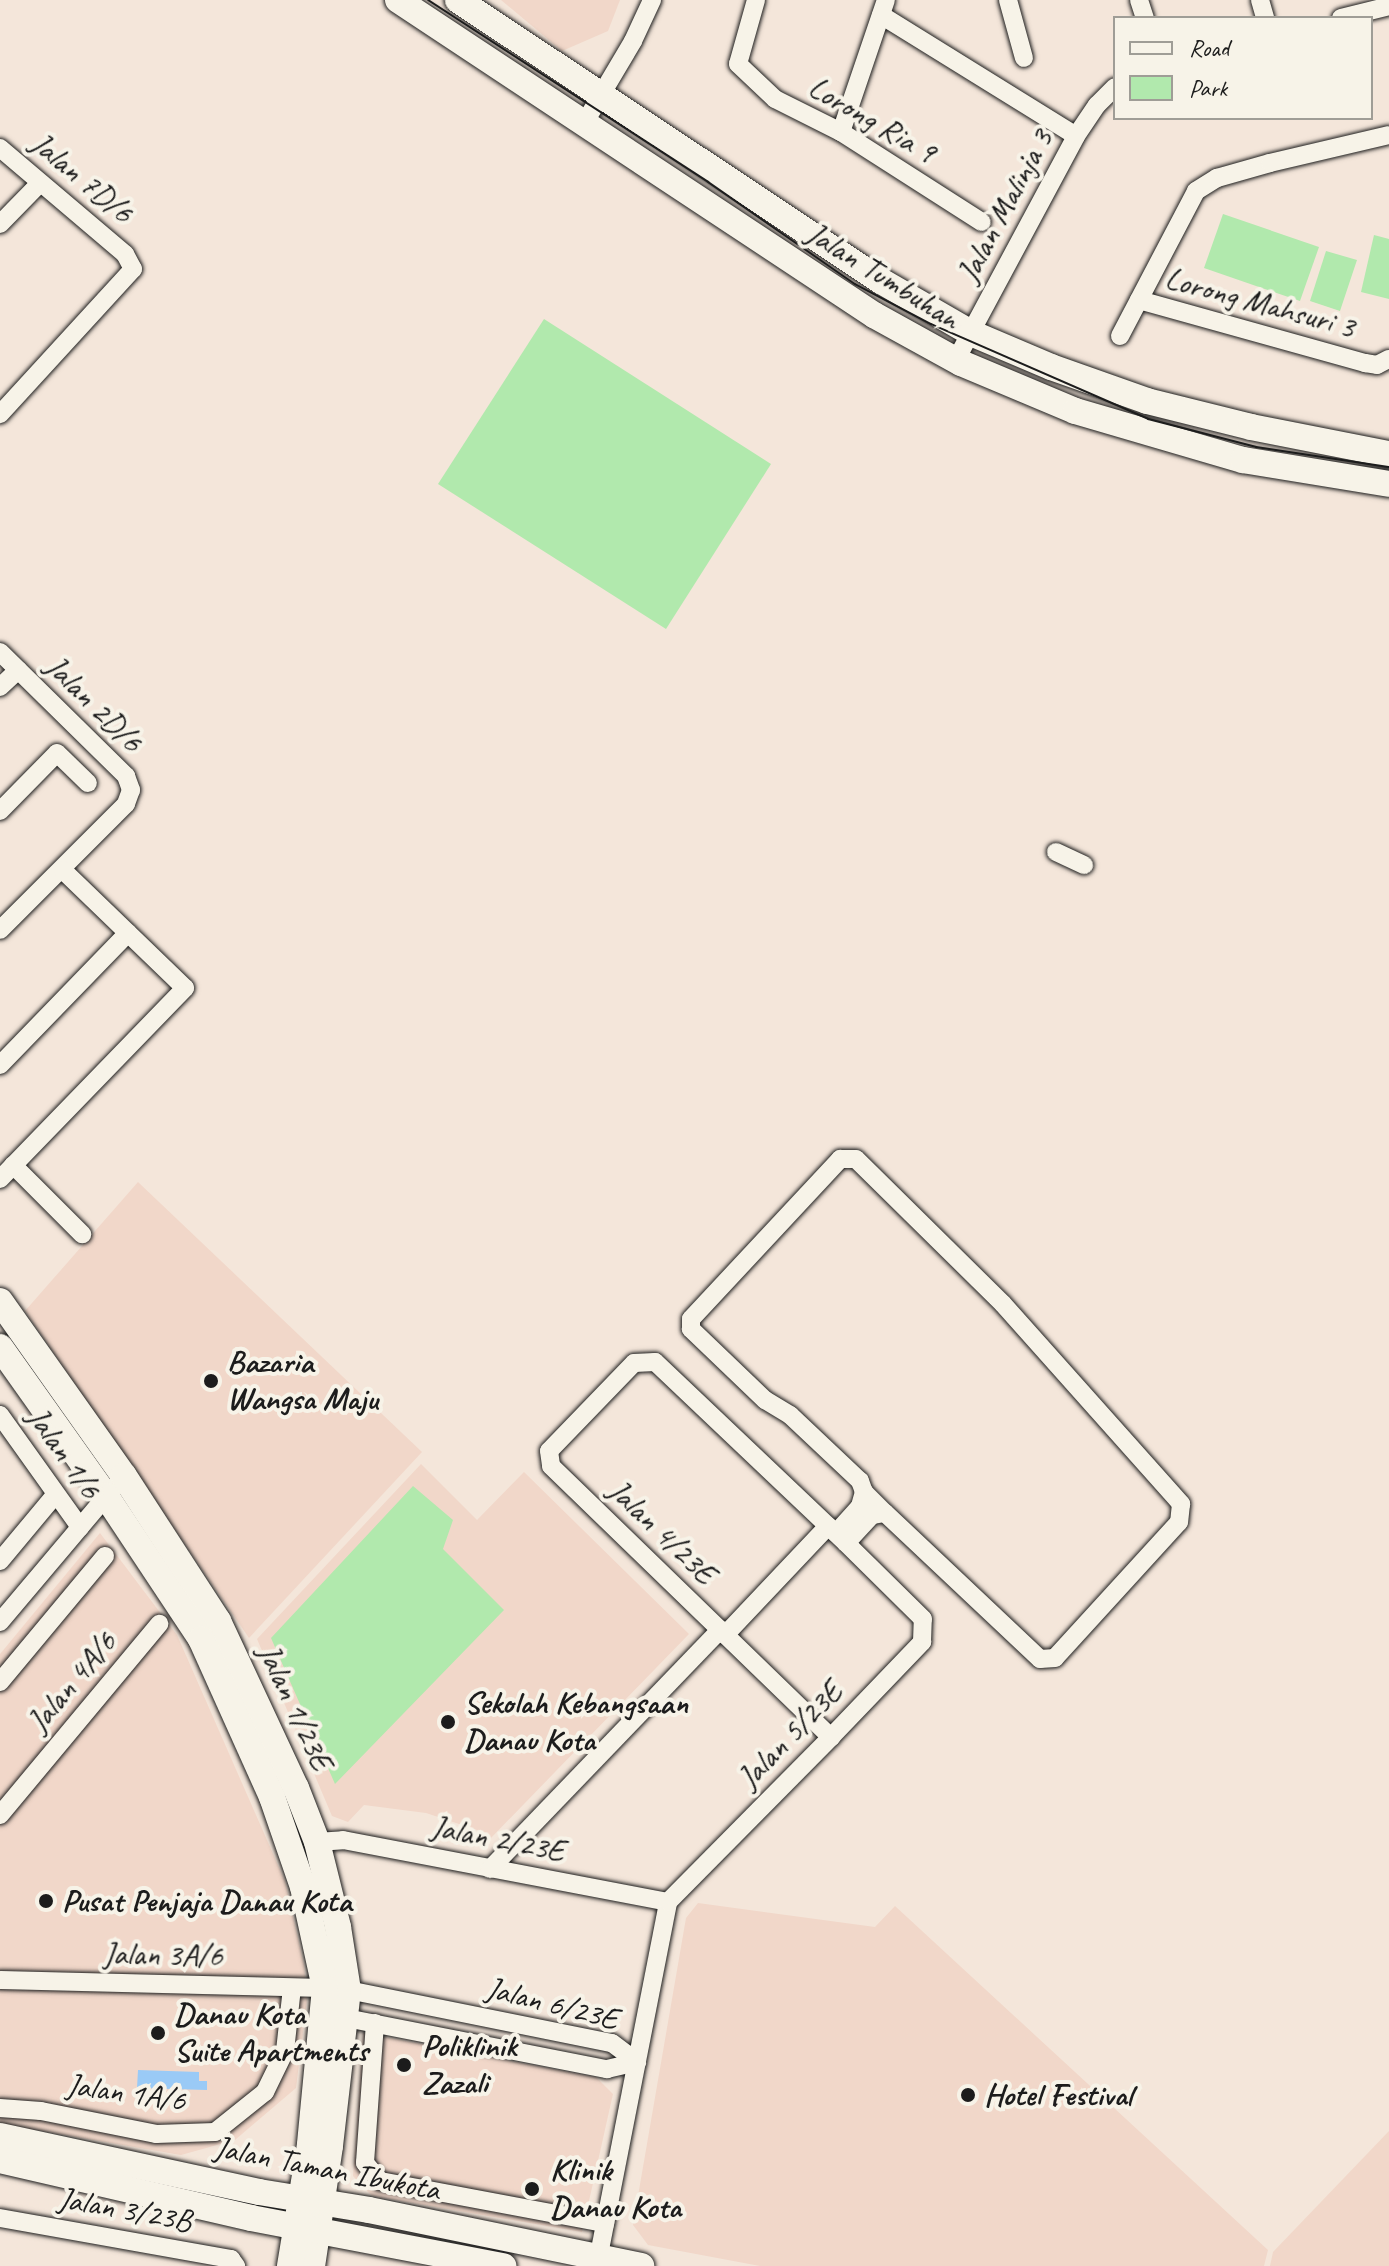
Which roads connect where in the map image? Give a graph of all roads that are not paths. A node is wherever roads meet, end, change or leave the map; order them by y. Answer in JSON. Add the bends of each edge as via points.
{"nodes":[{"id":1,"x":398,"y":0,"type":"edge"},
{"id":2,"x":458,"y":0,"type":"edge"},
{"id":3,"x":652,"y":0,"type":"edge"},
{"id":4,"x":756,"y":0,"type":"edge"},
{"id":5,"x":1008,"y":0,"type":"edge"},
{"id":6,"x":1389,"y":6,"type":"edge"},
{"id":7,"x":884,"y":7,"type":"edge"},
{"id":8,"x":1349,"y":16,"type":"edge"},
{"id":9,"x":1024,"y":58,"type":"dead end"},
{"id":10,"x":549,"y":59,"type":"junction"},
{"id":11,"x":528,"y":86,"type":"junction"},
{"id":12,"x":1113,"y":89,"type":"edge"},
{"id":13,"x":601,"y":93,"type":"junction"},
{"id":14,"x":585,"y":122,"type":"junction"},
{"id":15,"x":645,"y":122,"type":"junction"},
{"id":16,"x":841,"y":132,"type":"junction"},
{"id":17,"x":1389,"y":135,"type":"edge"},
{"id":18,"x":1076,"y":136,"type":"junction"},
{"id":19,"x":0,"y":148,"type":"edge"},
{"id":20,"x":627,"y":151,"type":"junction"},
{"id":21,"x":40,"y":183,"type":"junction"},
{"id":22,"x":982,"y":222,"type":"dead end"},
{"id":23,"x":0,"y":224,"type":"edge"},
{"id":24,"x":1139,"y":300,"type":"junction"},
{"id":25,"x":927,"y":308,"type":"junction"},
{"id":26,"x":971,"y":333,"type":"junction"},
{"id":27,"x":1120,"y":336,"type":"dead end"},
{"id":28,"x":945,"y":354,"type":"junction"},
{"id":29,"x":1389,"y":359,"type":"edge"},
{"id":30,"x":1051,"y":367,"type":"junction"},
{"id":31,"x":1126,"y":394,"type":"junction"},
{"id":32,"x":1060,"y":406,"type":"junction"},
{"id":33,"x":0,"y":414,"type":"edge"},
{"id":34,"x":1136,"y":428,"type":"junction"},
{"id":35,"x":1389,"y":454,"type":"edge"},
{"id":36,"x":1389,"y":484,"type":"edge"},
{"id":37,"x":0,"y":652,"type":"edge"},
{"id":38,"x":18,"y":670,"type":"junction"},
{"id":39,"x":0,"y":687,"type":"edge"},
{"id":40,"x":88,"y":783,"type":"dead end"},
{"id":41,"x":0,"y":811,"type":"edge"},
{"id":42,"x":1056,"y":852,"type":"dead end"},
{"id":43,"x":1084,"y":865,"type":"dead end"},
{"id":44,"x":63,"y":870,"type":"junction"},
{"id":45,"x":0,"y":930,"type":"edge"},
{"id":46,"x":128,"y":933,"type":"junction"},
{"id":47,"x":0,"y":1065,"type":"edge"},
{"id":48,"x":6,"y":1172,"type":"edge"},
{"id":49,"x":82,"y":1234,"type":"dead end"},
{"id":50,"x":0,"y":1301,"type":"edge"},
{"id":51,"x":0,"y":1347,"type":"edge"},
{"id":52,"x":634,"y":1363,"type":"joint"},
{"id":53,"x":0,"y":1415,"type":"edge"},
{"id":54,"x":115,"y":1486,"type":"junction"},
{"id":55,"x":864,"y":1492,"type":"junction"},
{"id":56,"x":55,"y":1495,"type":"junction"},
{"id":57,"x":885,"y":1513,"type":"junction"},
{"id":58,"x":80,"y":1527,"type":"junction"},
{"id":59,"x":837,"y":1534,"type":"junction"},
{"id":60,"x":105,"y":1556,"type":"dead end"},
{"id":61,"x":0,"y":1561,"type":"edge"},
{"id":62,"x":0,"y":1622,"type":"edge"},
{"id":63,"x":159,"y":1624,"type":"dead end"},
{"id":64,"x":722,"y":1632,"type":"junction"},
{"id":65,"x":0,"y":1682,"type":"edge"},
{"id":66,"x":831,"y":1737,"type":"junction"},
{"id":67,"x":0,"y":1815,"type":"edge"},
{"id":68,"x":317,"y":1842,"type":"junction"},
{"id":69,"x":490,"y":1869,"type":"junction"},
{"id":70,"x":668,"y":1902,"type":"junction"},
{"id":71,"x":0,"y":1980,"type":"edge"},
{"id":72,"x":292,"y":1988,"type":"junction"},
{"id":73,"x":336,"y":1989,"type":"junction"},
{"id":74,"x":346,"y":2018,"type":"junction"},
{"id":75,"x":375,"y":2023,"type":"junction"},
{"id":76,"x":637,"y":2062,"type":"junction"},
{"id":77,"x":0,"y":2108,"type":"edge"},
{"id":78,"x":0,"y":2136,"type":"edge"},
{"id":79,"x":320,"y":2146,"type":"junction"},
{"id":80,"x":0,"y":2160,"type":"edge"},
{"id":81,"x":259,"y":2192,"type":"junction"},
{"id":82,"x":312,"y":2201,"type":"junction"},
{"id":83,"x":369,"y":2210,"type":"junction"},
{"id":84,"x":0,"y":2218,"type":"edge"},
{"id":85,"x":251,"y":2218,"type":"junction"},
{"id":86,"x":605,"y":2223,"type":"junction"},
{"id":87,"x":307,"y":2228,"type":"junction"},
{"id":88,"x":361,"y":2236,"type":"junction"},
{"id":89,"x":598,"y":2262,"type":"edge"},
{"id":90,"x":297,"y":2265,"type":"edge"},
{"id":91,"x":236,"y":2266,"type":"edge"},
{"id":92,"x":321,"y":2266,"type":"edge"},
{"id":93,"x":503,"y":2266,"type":"edge"},
{"id":94,"x":641,"y":2266,"type":"edge"}],
"edges":[{"from":1,"to":11,"type":"main road","name":"Jalan Tumbuhan"},
{"from":2,"to":10,"type":"main road","name":"Jalan Tumbuhan"},
{"from":3,"to":13,"type":"street"},
{"from":4,"to":16,"type":"street","name":"Lorong Ria 9","via":[[738,64],[775,99]]},
{"from":5,"to":9,"type":"street"},
{"from":6,"to":8,"type":"street"},
{"from":7,"to":16,"type":"street"},
{"from":7,"to":18,"type":"street"},
{"from":10,"to":11,"type":"main road","via":[[565,75],[561,91]]},
{"from":10,"to":13,"type":"main road","name":"Jalan Tumbuhan"},
{"from":11,"to":14,"type":"main road","name":"Jalan Tumbuhan"},
{"from":12,"to":18,"type":"street","name":"Jalan Malinja 3"},
{"from":13,"to":14,"type":"street"},
{"from":13,"to":15,"type":"main road","name":"Jalan Tumbuhan"},
{"from":14,"to":20,"type":"main road","name":"Jalan Tumbuhan"},
{"from":15,"to":20,"type":"main road","via":[[622,122],[617,132]]},
{"from":15,"to":25,"type":"main road","name":"Jalan Tumbuhan"},
{"from":16,"to":22,"type":"street","name":"Lorong Ria 9"},
{"from":17,"to":24,"type":"street","via":[[1209,182],[1185,207]]},
{"from":18,"to":26,"type":"street","name":"Jalan Malinja 3"},
{"from":19,"to":21,"type":"street","name":"Jalan 7D/6"},
{"from":20,"to":28,"type":"main road","name":"Jalan Tumbuhan","via":[[874,315]]},
{"from":21,"to":23,"type":"street"},
{"from":21,"to":33,"type":"street","name":"Jalan 7D/6","via":[[125,254],[132,272]]},
{"from":24,"to":27,"type":"street"},
{"from":24,"to":29,"type":"street","name":"Lorong Mahsuri 3","via":[[1365,363]]},
{"from":25,"to":26,"type":"main road","name":"Jalan Tumbuhan"},
{"from":25,"to":28,"type":"main road","via":[[948,328]]},
{"from":26,"to":28,"type":"street","name":"Jalan Malinja 3"},
{"from":26,"to":30,"type":"main road","name":"Jalan Tumbuhan"},
{"from":28,"to":32,"type":"main road","name":"Jalan Tumbuhan"},
{"from":30,"to":31,"type":"main road","name":"Jalan Tumbuhan"},
{"from":30,"to":32,"type":"main road","via":[[1033,383]]},
{"from":31,"to":34,"type":"main road","via":[[1150,414]]},
{"from":31,"to":35,"type":"main road","name":"Jalan Tumbuhan","via":[[1251,427]]},
{"from":32,"to":34,"type":"main road","name":"Jalan Tumbuhan"},
{"from":34,"to":36,"type":"main road","name":"Jalan Tumbuhan","via":[[1243,460]]},
{"from":37,"to":38,"type":"street","name":"Jalan 2D/6"},
{"from":38,"to":39,"type":"street"},
{"from":38,"to":44,"type":"street","name":"Jalan 2D/6","via":[[126,776],[131,790],[126,804]]},
{"from":40,"to":41,"type":"street","via":[[57,753]]},
{"from":42,"to":43,"type":"street"},
{"from":44,"to":45,"type":"street"},
{"from":44,"to":46,"type":"street"},
{"from":46,"to":47,"type":"street"},
{"from":46,"to":48,"type":"street","via":[[185,988]]},
{"from":48,"to":49,"type":"street"},
{"from":50,"to":54,"type":"main road","name":"Jalan 1/23E"},
{"from":51,"to":54,"type":"main road","name":"Jalan 1/23E"},
{"from":52,"to":59,"type":"street","name":"Jalan 5/23E","via":[[655,1362]]},
{"from":52,"to":64,"type":"street","name":"Jalan 4/23E","via":[[549,1451],[551,1466]]},
{"from":53,"to":56,"type":"street","name":"Jalan 1/6"},
{"from":54,"to":58,"type":"street","name":"Jalan 1/6"},
{"from":54,"to":68,"type":"main road","name":"Jalan 1/23E","via":[[218,1621]]},
{"from":54,"to":73,"type":"main road","name":"Jalan 1/23E","via":[[201,1639],[272,1797]]},
{"from":55,"to":57,"type":"street"},
{"from":55,"to":57,"type":"street","via":[[860,1481],[790,1415],[765,1400],[691,1329],[691,1319],[840,1159],[856,1159],[1003,1304],[1181,1504],[1179,1522],[1055,1658],[1040,1659]]},
{"from":55,"to":59,"type":"street","via":[[860,1506]]},
{"from":56,"to":58,"type":"street","name":"Jalan 1/6"},
{"from":56,"to":61,"type":"street"},
{"from":57,"to":59,"type":"street"},
{"from":58,"to":62,"type":"street","name":"Jalan 1/6"},
{"from":59,"to":64,"type":"street"},
{"from":59,"to":66,"type":"street","name":"Jalan 5/23E","via":[[923,1619],[922,1642]]},
{"from":60,"to":65,"type":"street"},
{"from":63,"to":67,"type":"street","name":"Jalan 4A/6"},
{"from":64,"to":66,"type":"street","name":"Jalan 4/23E"},
{"from":64,"to":69,"type":"street"},
{"from":66,"to":70,"type":"street","name":"Jalan 5/23E"},
{"from":68,"to":69,"type":"street","name":"Jalan 2/23E","via":[[343,1840]]},
{"from":68,"to":73,"type":"main road","name":"Jalan 1/23E","via":[[338,1927]]},
{"from":69,"to":70,"type":"street","name":"Jalan 2/23E"},
{"from":70,"to":76,"type":"street"},
{"from":71,"to":72,"type":"street","name":"Jalan 3A/6"},
{"from":72,"to":73,"type":"street","name":"Jalan 3A/6"},
{"from":72,"to":77,"type":"street","name":"Jalan 1A/6","via":[[285,2051],[265,2092],[215,2132],[156,2134]]},
{"from":73,"to":74,"type":"main road","name":"Jalan 1/23E"},
{"from":73,"to":76,"type":"street","name":"Jalan 6/23E","via":[[612,2043]]},
{"from":73,"to":79,"type":"main road","name":"Jalan 1/23E"},
{"from":74,"to":75,"type":"street","name":"Jalan 6/23E"},
{"from":74,"to":79,"type":"main road","name":"Jalan 1/23E"},
{"from":75,"to":76,"type":"street","name":"Jalan 6/23E","via":[[607,2069]]},
{"from":75,"to":86,"type":"street","via":[[365,2163],[380,2181]]},
{"from":76,"to":86,"type":"street"},
{"from":78,"to":81,"type":"main road","name":"Jalan Taman Ibukota"},
{"from":79,"to":81,"type":"main road","via":[[288,2180]]},
{"from":79,"to":82,"type":"main road","name":"Jalan 1/23E"},
{"from":79,"to":83,"type":"main road","via":[[344,2187]]},
{"from":80,"to":85,"type":"main road","name":"Jalan Taman Ibukota"},
{"from":81,"to":82,"type":"main road","name":"Jalan Taman Ibukota"},
{"from":82,"to":83,"type":"main road","name":"Jalan Taman Ibukota"},
{"from":82,"to":87,"type":"main road","name":"Jalan 1/23E"},
{"from":83,"to":89,"type":"main road","name":"Jalan Taman Ibukota"},
{"from":84,"to":91,"type":"street","name":"Jalan 3/23B","via":[[231,2259]]},
{"from":85,"to":87,"type":"main road","name":"Jalan Taman Ibukota"},
{"from":85,"to":90,"type":"main road"},
{"from":86,"to":89,"type":"street"},
{"from":87,"to":88,"type":"main road","name":"Jalan Taman Ibukota"},
{"from":87,"to":90,"type":"main road","name":"Jalan 1/23E"},
{"from":88,"to":92,"type":"main road"},
{"from":88,"to":93,"type":"main road","name":"Jalan Taman Ibukota"},
{"from":89,"to":94,"type":"main road","name":"Jalan Taman Ibukota"}]}
